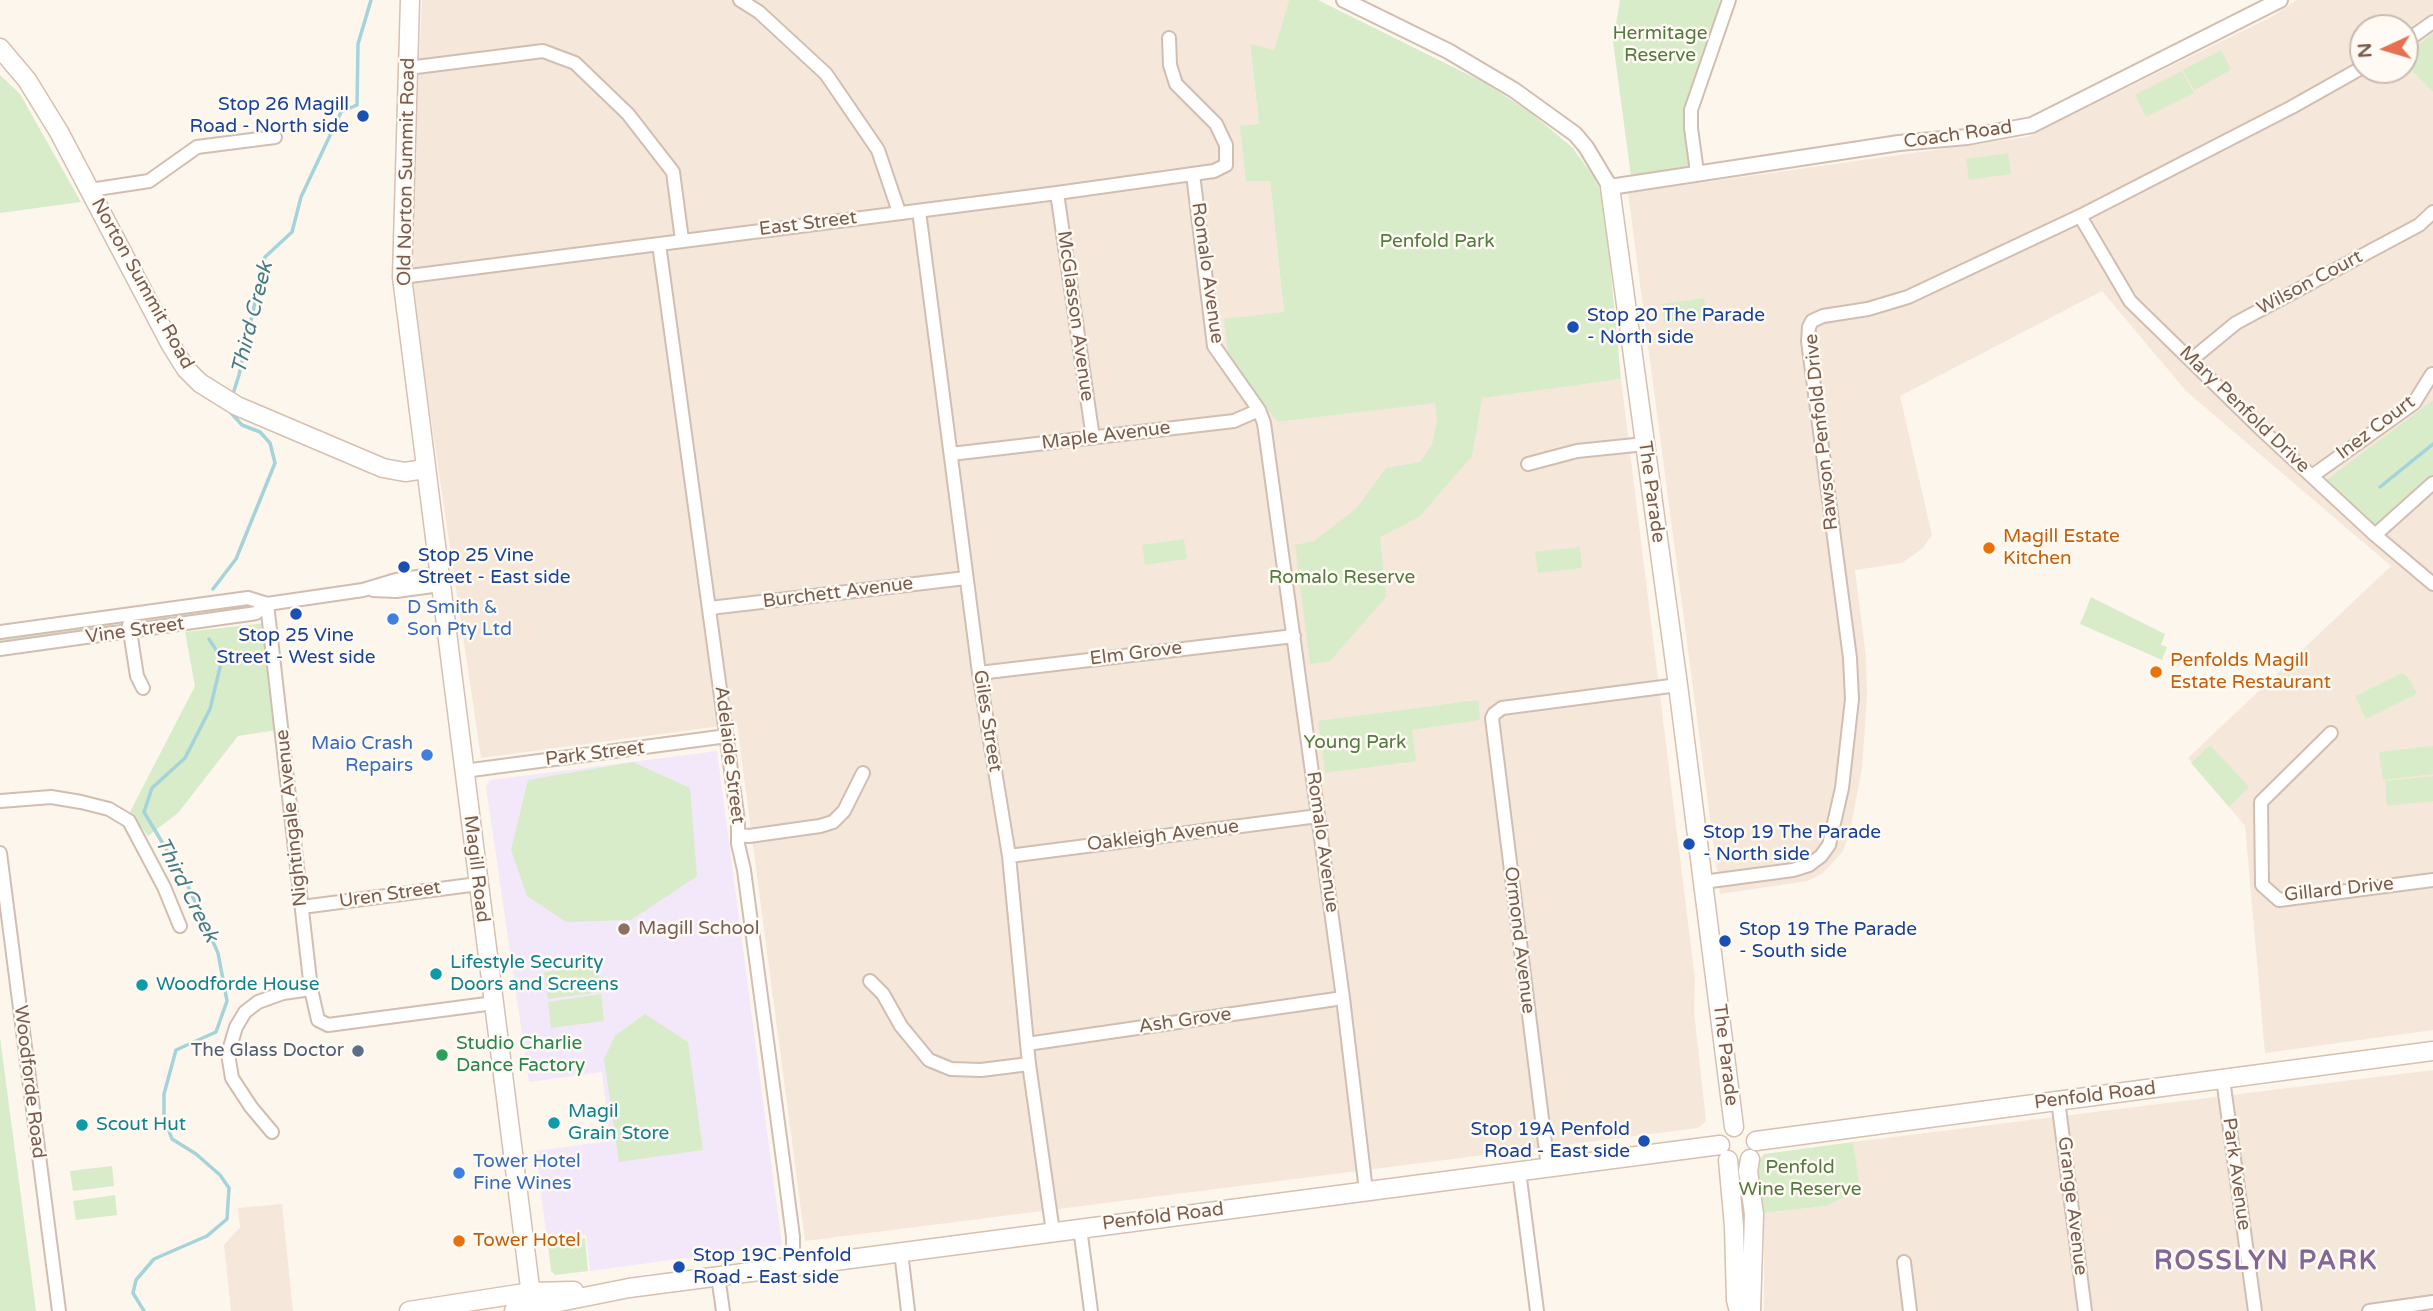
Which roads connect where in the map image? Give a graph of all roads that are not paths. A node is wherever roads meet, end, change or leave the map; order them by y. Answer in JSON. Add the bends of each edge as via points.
{"nodes":[{"id":1,"x":410,"y":0,"type":"edge"},
{"id":2,"x":740,"y":0,"type":"edge"},
{"id":3,"x":1344,"y":0,"type":"edge"},
{"id":4,"x":1729,"y":0,"type":"edge"},
{"id":5,"x":2280,"y":0,"type":"edge"},
{"id":6,"x":1169,"y":38,"type":"dead end"},
{"id":7,"x":0,"y":48,"type":"edge"},
{"id":8,"x":408,"y":68,"type":"junction"},
{"id":9,"x":2349,"y":75,"type":"edge"},
{"id":10,"x":275,"y":137,"type":"dead end"},
{"id":11,"x":1697,"y":172,"type":"junction"},
{"id":12,"x":1194,"y":174,"type":"junction"},
{"id":13,"x":1610,"y":187,"type":"junction"},
{"id":14,"x":90,"y":190,"type":"junction"},
{"id":15,"x":1057,"y":193,"type":"junction"},
{"id":16,"x":919,"y":211,"type":"junction"},
{"id":17,"x":899,"y":212,"type":"junction"},
{"id":18,"x":2433,"y":212,"type":"edge"},
{"id":19,"x":2080,"y":216,"type":"junction"},
{"id":20,"x":682,"y":240,"type":"junction"},
{"id":21,"x":659,"y":244,"type":"junction"},
{"id":22,"x":402,"y":277,"type":"junction"},
{"id":23,"x":2191,"y":360,"type":"junction"},
{"id":24,"x":2432,"y":374,"type":"edge"},
{"id":25,"x":1259,"y":410,"type":"junction"},
{"id":26,"x":1093,"y":438,"type":"junction"},
{"id":27,"x":1645,"y":444,"type":"junction"},
{"id":28,"x":951,"y":454,"type":"junction"},
{"id":29,"x":1528,"y":464,"type":"dead end"},
{"id":30,"x":425,"y":469,"type":"junction"},
{"id":31,"x":2312,"y":476,"type":"junction"},
{"id":32,"x":2433,"y":483,"type":"edge"},
{"id":33,"x":2375,"y":535,"type":"junction"},
{"id":34,"x":966,"y":578,"type":"junction"},
{"id":35,"x":439,"y":579,"type":"junction"},
{"id":36,"x":2433,"y":584,"type":"edge"},
{"id":37,"x":267,"y":604,"type":"junction"},
{"id":38,"x":710,"y":608,"type":"junction"},
{"id":39,"x":127,"y":614,"type":"junction"},
{"id":40,"x":0,"y":632,"type":"edge"},
{"id":41,"x":130,"y":632,"type":"junction"},
{"id":42,"x":1294,"y":636,"type":"junction"},
{"id":43,"x":0,"y":649,"type":"edge"},
{"id":44,"x":979,"y":673,"type":"junction"},
{"id":45,"x":1678,"y":685,"type":"junction"},
{"id":46,"x":143,"y":688,"type":"dead end"},
{"id":47,"x":2331,"y":733,"type":"dead end"},
{"id":48,"x":727,"y":736,"type":"junction"},
{"id":49,"x":464,"y":771,"type":"junction"},
{"id":50,"x":863,"y":774,"type":"dead end"},
{"id":51,"x":0,"y":801,"type":"edge"},
{"id":52,"x":1318,"y":816,"type":"junction"},
{"id":53,"x":739,"y":835,"type":"junction"},
{"id":54,"x":0,"y":853,"type":"edge"},
{"id":55,"x":1009,"y":856,"type":"junction"},
{"id":56,"x":2433,"y":881,"type":"edge"},
{"id":57,"x":1703,"y":882,"type":"junction"},
{"id":58,"x":478,"y":884,"type":"junction"},
{"id":59,"x":302,"y":907,"type":"junction"},
{"id":60,"x":180,"y":926,"type":"dead end"},
{"id":61,"x":870,"y":981,"type":"dead end"},
{"id":62,"x":312,"y":989,"type":"junction"},
{"id":63,"x":1343,"y":998,"type":"junction"},
{"id":64,"x":494,"y":1003,"type":"junction"},
{"id":65,"x":1027,"y":1044,"type":"junction"},
{"id":66,"x":2433,"y":1051,"type":"edge"},
{"id":67,"x":1029,"y":1064,"type":"junction"},
{"id":68,"x":2223,"y":1079,"type":"junction"},
{"id":69,"x":2058,"y":1100,"type":"junction"},
{"id":70,"x":1734,"y":1127,"type":"junction"},
{"id":71,"x":272,"y":1132,"type":"dead end"},
{"id":72,"x":1756,"y":1141,"type":"junction"},
{"id":73,"x":1724,"y":1152,"type":"junction"},
{"id":74,"x":1750,"y":1159,"type":"junction"},
{"id":75,"x":1548,"y":1167,"type":"junction"},
{"id":76,"x":1519,"y":1171,"type":"junction"},
{"id":77,"x":1366,"y":1191,"type":"junction"},
{"id":78,"x":1080,"y":1228,"type":"junction"},
{"id":79,"x":1053,"y":1231,"type":"junction"},
{"id":80,"x":901,"y":1252,"type":"junction"},
{"id":81,"x":1904,"y":1262,"type":"dead end"},
{"id":82,"x":793,"y":1266,"type":"junction"},
{"id":83,"x":718,"y":1276,"type":"junction"},
{"id":84,"x":2433,"y":1302,"type":"edge"},
{"id":85,"x":532,"y":1304,"type":"edge"},
{"id":86,"x":59,"y":1311,"type":"edge"},
{"id":87,"x":409,"y":1311,"type":"edge"},
{"id":88,"x":514,"y":1311,"type":"edge"},
{"id":89,"x":723,"y":1311,"type":"edge"},
{"id":90,"x":908,"y":1311,"type":"edge"},
{"id":91,"x":1091,"y":1311,"type":"edge"},
{"id":92,"x":1537,"y":1311,"type":"edge"},
{"id":93,"x":1739,"y":1311,"type":"edge"},
{"id":94,"x":1751,"y":1311,"type":"edge"},
{"id":95,"x":1910,"y":1311,"type":"edge"},
{"id":96,"x":2085,"y":1311,"type":"edge"},
{"id":97,"x":2255,"y":1311,"type":"edge"},
{"id":98,"x":2369,"y":1311,"type":"edge"}],
"edges":[{"from":1,"to":8,"type":"main road","name":"Old Norton Summit Road"},
{"from":2,"to":17,"type":"street","via":[[826,74],[878,150]]},
{"from":3,"to":13,"type":"street","name":"The Parade","via":[[1439,46],[1514,90],[1574,134]]},
{"from":4,"to":11,"type":"street","via":[[1691,110]]},
{"from":5,"to":11,"type":"street","name":"Coach Road","via":[[2032,125]]},
{"from":6,"to":12,"type":"street","name":"East Street","via":[[1176,84],[1216,124],[1226,145],[1226,165]]},
{"from":7,"to":14,"type":"main road","name":"Norton Summit Road","via":[[27,80]]},
{"from":8,"to":20,"type":"street","via":[[543,51],[575,63],[628,114],[673,172]]},
{"from":8,"to":22,"type":"main road","name":"Old Norton Summit Road"},
{"from":9,"to":19,"type":"street","name":"Rawson Penfold Drive"},
{"from":10,"to":14,"type":"street","via":[[197,147],[149,181]]},
{"from":11,"to":13,"type":"street","name":"Coach Road"},
{"from":12,"to":15,"type":"street","name":"East Street"},
{"from":12,"to":25,"type":"street","name":"Romalo Avenue","via":[[1214,346]]},
{"from":13,"to":27,"type":"main road","name":"The Parade"},
{"from":14,"to":30,"type":"main road","name":"Norton Summit Road","via":[[171,345],[200,383],[237,406],[393,471]]},
{"from":15,"to":16,"type":"street","name":"East Street"},
{"from":15,"to":26,"type":"street","name":"McGlasson Avenue"},
{"from":16,"to":17,"type":"street","name":"East Street"},
{"from":16,"to":28,"type":"street","name":"Giles Street"},
{"from":17,"to":20,"type":"street","name":"East Street"},
{"from":18,"to":23,"type":"street","name":"Wilson Court","via":[[2419,225],[2236,323]]},
{"from":19,"to":23,"type":"street","name":"Mary Penfold Drive","via":[[2130,301]]},
{"from":19,"to":57,"type":"street","name":"Rawson Penfold Drive","via":[[1908,297],[1812,321],[1810,352],[1850,658],[1852,699],[1842,788],[1829,845],[1809,865]]},
{"from":20,"to":21,"type":"street","name":"East Street"},
{"from":21,"to":22,"type":"street","name":"East Street"},
{"from":21,"to":38,"type":"street","name":"Adelaide Street"},
{"from":22,"to":30,"type":"main road","name":"Old Norton Summit Road"},
{"from":23,"to":31,"type":"street","name":"Mary Penfold Drive"},
{"from":24,"to":31,"type":"street","name":"Inez Court","via":[[2414,403]]},
{"from":25,"to":26,"type":"street","name":"Maple Avenue","via":[[1234,421]]},
{"from":25,"to":42,"type":"street","name":"Romalo Avenue"},
{"from":26,"to":28,"type":"street","name":"Maple Avenue"},
{"from":27,"to":29,"type":"street","via":[[1577,451]]},
{"from":27,"to":45,"type":"main road","name":"The Parade"},
{"from":28,"to":34,"type":"street","name":"Giles Street"},
{"from":30,"to":35,"type":"main road","name":"Magill Road"},
{"from":31,"to":33,"type":"street","name":"Mary Penfold Drive"},
{"from":32,"to":33,"type":"street"},
{"from":33,"to":36,"type":"street","name":"Mary Penfold Drive"},
{"from":34,"to":38,"type":"street","name":"Burchett Avenue"},
{"from":34,"to":44,"type":"street","name":"Giles Street"},
{"from":35,"to":37,"type":"street","name":"Vine Street","via":[[396,591],[363,590]]},
{"from":35,"to":49,"type":"main road","name":"Magill Road"},
{"from":37,"to":39,"type":"street","name":"Vine Street","via":[[247,598]]},
{"from":37,"to":41,"type":"street","name":"Vine Street","via":[[256,613]]},
{"from":37,"to":59,"type":"street","name":"Nightingale Avenue"},
{"from":38,"to":48,"type":"street","name":"Adelaide Street"},
{"from":39,"to":40,"type":"street","name":"Vine Street"},
{"from":39,"to":41,"type":"street"},
{"from":41,"to":43,"type":"street","name":"Vine Street"},
{"from":41,"to":46,"type":"street"},
{"from":42,"to":44,"type":"street","name":"Elm Grove"},
{"from":42,"to":52,"type":"street","name":"Romalo Avenue"},
{"from":44,"to":55,"type":"street","name":"Giles Street"},
{"from":45,"to":57,"type":"main road","name":"The Parade"},
{"from":45,"to":75,"type":"street","name":"Ormond Avenue","via":[[1502,708],[1494,714]]},
{"from":47,"to":56,"type":"street","name":"Gillard Drive","via":[[2261,803],[2262,886],[2279,900]]},
{"from":48,"to":49,"type":"street","name":"Park Street"},
{"from":48,"to":53,"type":"street","name":"Adelaide Street"},
{"from":49,"to":58,"type":"main road","name":"Magill Road"},
{"from":50,"to":53,"type":"street","via":[[833,822]]},
{"from":51,"to":60,"type":"street","via":[[51,797],[109,808],[129,821]]},
{"from":52,"to":55,"type":"street","name":"Oakleigh Avenue"},
{"from":52,"to":63,"type":"street","name":"Romalo Avenue"},
{"from":53,"to":82,"type":"street","name":"Adelaide Street","via":[[793,1237]]},
{"from":54,"to":86,"type":"street","name":"Woodforde Road"},
{"from":55,"to":65,"type":"street","name":"Giles Street"},
{"from":57,"to":70,"type":"main road","name":"The Parade"},
{"from":58,"to":59,"type":"street","name":"Uren Street"},
{"from":58,"to":64,"type":"main road","name":"Magill Road"},
{"from":59,"to":62,"type":"street","name":"Nightingale Avenue"},
{"from":61,"to":67,"type":"street","via":[[929,1060],[951,1069]]},
{"from":62,"to":64,"type":"street","name":"Nightingale Avenue","via":[[315,1014],[328,1026]]},
{"from":62,"to":71,"type":"street","via":[[283,993],[245,1012],[228,1054],[232,1078]]},
{"from":63,"to":65,"type":"street","name":"Ash Grove"},
{"from":63,"to":77,"type":"street","name":"Romalo Avenue"},
{"from":64,"to":85,"type":"main road","name":"Magill Road"},
{"from":65,"to":67,"type":"street","name":"Giles Street"},
{"from":66,"to":68,"type":"main road","name":"Penfold Road"},
{"from":67,"to":79,"type":"street","name":"Giles Street"},
{"from":68,"to":69,"type":"main road","name":"Penfold Road"},
{"from":68,"to":97,"type":"street","name":"Park Avenue"},
{"from":69,"to":72,"type":"main road","name":"Penfold Road"},
{"from":69,"to":96,"type":"street","name":"Grange Avenue"},
{"from":70,"to":72,"type":"main road","via":[[1751,1131]]},
{"from":70,"to":73,"type":"main road","via":[[1724,1133]]},
{"from":72,"to":74,"type":"main road"},
{"from":73,"to":74,"type":"main road","via":[[1739,1163]]},
{"from":73,"to":75,"type":"main road","name":"Penfold Road"},
{"from":73,"to":93,"type":"main road"},
{"from":74,"to":94,"type":"main road","via":[[1754,1214]]},
{"from":75,"to":76,"type":"main road","name":"Penfold Road"},
{"from":76,"to":77,"type":"main road","name":"Penfold Road"},
{"from":76,"to":92,"type":"street"},
{"from":77,"to":78,"type":"main road","name":"Penfold Road"},
{"from":78,"to":79,"type":"main road","name":"Penfold Road"},
{"from":78,"to":91,"type":"street"},
{"from":79,"to":80,"type":"main road","name":"Penfold Road"},
{"from":80,"to":82,"type":"main road","name":"Penfold Road"},
{"from":80,"to":90,"type":"street"},
{"from":81,"to":95,"type":"street"},
{"from":82,"to":83,"type":"main road","name":"Penfold Road"},
{"from":83,"to":85,"type":"main road","name":"Penfold Road"},
{"from":83,"to":89,"type":"street"},
{"from":84,"to":98,"type":"street"},
{"from":85,"to":87,"type":"main road"},
{"from":85,"to":88,"type":"main road"}]}
